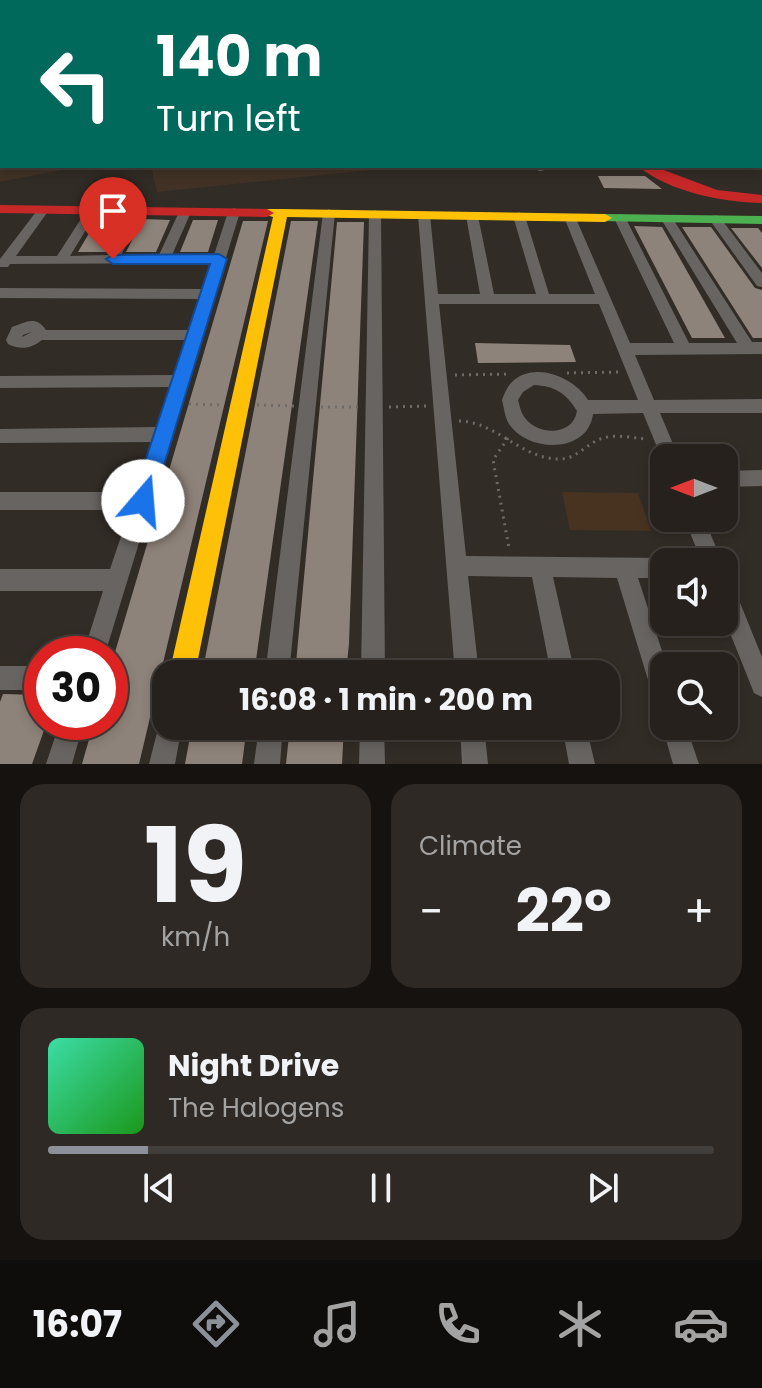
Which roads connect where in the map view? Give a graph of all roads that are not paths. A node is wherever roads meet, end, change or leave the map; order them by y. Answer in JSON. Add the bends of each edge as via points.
{"nodes":[{"id":1,"x":648,"y":168,"type":"edge"},
{"id":2,"x":661,"y":168,"type":"edge"},
{"id":3,"x":762,"y":199,"type":"edge"},
{"id":4,"x":0,"y":209,"type":"edge"},
{"id":5,"x":43,"y":210,"type":"junction"},
{"id":6,"x":92,"y":210,"type":"junction"},
{"id":7,"x":138,"y":211,"type":"junction"},
{"id":8,"x":185,"y":212,"type":"junction"},
{"id":9,"x":234,"y":212,"type":"junction"},
{"id":10,"x":281,"y":213,"type":"junction"},
{"id":11,"x":329,"y":213,"type":"junction"},
{"id":12,"x":375,"y":214,"type":"junction"},
{"id":13,"x":424,"y":215,"type":"junction"},
{"id":14,"x":472,"y":216,"type":"junction"},
{"id":15,"x":519,"y":216,"type":"junction"},
{"id":16,"x":570,"y":217,"type":"junction"},
{"id":17,"x":620,"y":218,"type":"junction"},
{"id":18,"x":667,"y":219,"type":"junction"},
{"id":19,"x":715,"y":219,"type":"junction"},
{"id":20,"x":762,"y":220,"type":"edge"},
{"id":21,"x":61,"y":259,"type":"junction"},
{"id":22,"x":113,"y":259,"type":"junction"},
{"id":23,"x":164,"y":259,"type":"junction"},
{"id":24,"x":219,"y":259,"type":"junction"},
{"id":25,"x":3,"y":264,"type":"edge"},
{"id":26,"x":762,"y":283,"type":"edge"},
{"id":27,"x":0,"y":293,"type":"edge"},
{"id":28,"x":208,"y":294,"type":"junction"},
{"id":29,"x":432,"y":299,"type":"junction"},
{"id":30,"x":488,"y":299,"type":"junction"},
{"id":31,"x":544,"y":299,"type":"junction"},
{"id":32,"x":604,"y":299,"type":"junction"},
{"id":33,"x":7,"y":334,"type":"edge"},
{"id":34,"x":195,"y":335,"type":"junction"},
{"id":35,"x":684,"y":348,"type":"junction"},
{"id":36,"x":755,"y":348,"type":"edge"},
{"id":37,"x":624,"y":349,"type":"junction"},
{"id":38,"x":181,"y":381,"type":"junction"},
{"id":39,"x":0,"y":382,"type":"edge"},
{"id":40,"x":762,"y":406,"type":"edge"},
{"id":41,"x":584,"y":407,"type":"junction"},
{"id":42,"x":648,"y":407,"type":"junction"},
{"id":43,"x":164,"y":434,"type":"junction"},
{"id":44,"x":0,"y":436,"type":"edge"},
{"id":45,"x":664,"y":444,"type":"edge"},
{"id":46,"x":738,"y":481,"type":"edge"},
{"id":47,"x":759,"y":484,"type":"edge"},
{"id":48,"x":0,"y":501,"type":"edge"},
{"id":49,"x":143,"y":501,"type":"junction"},
{"id":50,"x":457,"y":566,"type":"junction"},
{"id":51,"x":540,"y":567,"type":"junction"},
{"id":52,"x":624,"y":568,"type":"junction"},
{"id":53,"x":650,"y":568,"type":"edge"},
{"id":54,"x":0,"y":580,"type":"edge"},
{"id":55,"x":117,"y":580,"type":"junction"},
{"id":56,"x":738,"y":626,"type":"edge"},
{"id":57,"x":100,"y":636,"type":"edge"},
{"id":58,"x":651,"y":652,"type":"edge"},
{"id":59,"x":185,"y":660,"type":"edge"},
{"id":60,"x":279,"y":660,"type":"edge"},
{"id":61,"x":373,"y":660,"type":"edge"},
{"id":62,"x":466,"y":660,"type":"edge"},
{"id":63,"x":560,"y":660,"type":"edge"},
{"id":64,"x":0,"y":678,"type":"edge"},
{"id":65,"x":24,"y":678,"type":"edge"},
{"id":66,"x":762,"y":685,"type":"edge"},
{"id":67,"x":66,"y":740,"type":"edge"},
{"id":68,"x":167,"y":740,"type":"edge"},
{"id":69,"x":270,"y":740,"type":"edge"},
{"id":70,"x":372,"y":740,"type":"edge"},
{"id":71,"x":473,"y":740,"type":"edge"},
{"id":72,"x":577,"y":740,"type":"edge"},
{"id":73,"x":678,"y":740,"type":"edge"},
{"id":74,"x":59,"y":764,"type":"edge"},
{"id":75,"x":162,"y":764,"type":"edge"},
{"id":76,"x":267,"y":764,"type":"edge"},
{"id":77,"x":372,"y":764,"type":"edge"},
{"id":78,"x":475,"y":764,"type":"edge"},
{"id":79,"x":582,"y":764,"type":"edge"},
{"id":80,"x":686,"y":764,"type":"edge"}],
"edges":[{"from":1,"to":3,"type":"street","via":[[719,198]]},
{"from":2,"to":3,"type":"street","via":[[713,189]]},
{"from":4,"to":5,"type":"street"},
{"from":5,"to":6,"type":"street"},
{"from":5,"to":25,"type":"street"},
{"from":6,"to":7,"type":"street"},
{"from":6,"to":21,"type":"street"},
{"from":7,"to":8,"type":"street"},
{"from":7,"to":22,"type":"street"},
{"from":8,"to":9,"type":"street"},
{"from":8,"to":23,"type":"street"},
{"from":9,"to":10,"type":"street"},
{"from":9,"to":24,"type":"street"},
{"from":10,"to":11,"type":"street"},
{"from":10,"to":59,"type":"street"},
{"from":11,"to":12,"type":"street"},
{"from":11,"to":60,"type":"street"},
{"from":12,"to":13,"type":"street"},
{"from":12,"to":61,"type":"street"},
{"from":13,"to":14,"type":"street"},
{"from":13,"to":29,"type":"street"},
{"from":14,"to":15,"type":"street"},
{"from":14,"to":30,"type":"street"},
{"from":15,"to":16,"type":"street"},
{"from":15,"to":31,"type":"street"},
{"from":16,"to":17,"type":"street"},
{"from":16,"to":32,"type":"street"},
{"from":17,"to":18,"type":"street"},
{"from":17,"to":35,"type":"street"},
{"from":18,"to":19,"type":"street"},
{"from":18,"to":36,"type":"street"},
{"from":19,"to":20,"type":"street"},
{"from":19,"to":26,"type":"street"},
{"from":21,"to":22,"type":"street"},
{"from":21,"to":25,"type":"street"},
{"from":22,"to":23,"type":"street"},
{"from":23,"to":24,"type":"street"},
{"from":24,"to":28,"type":"street"},
{"from":27,"to":28,"type":"street"},
{"from":28,"to":34,"type":"street"},
{"from":29,"to":30,"type":"street"},
{"from":29,"to":50,"type":"street"},
{"from":30,"to":31,"type":"street"},
{"from":31,"to":32,"type":"street"},
{"from":32,"to":37,"type":"street"},
{"from":33,"to":34,"type":"street","via":[[23,343],[39,335]]},
{"from":34,"to":38,"type":"street"},
{"from":35,"to":36,"type":"street"},
{"from":35,"to":37,"type":"street"},
{"from":37,"to":42,"type":"street"},
{"from":38,"to":39,"type":"street"},
{"from":38,"to":43,"type":"street"},
{"from":40,"to":42,"type":"street"},
{"from":41,"to":41,"type":"street","via":[[567,387],[549,379],[531,379],[517,387],[510,400],[521,426],[545,438],[565,438],[579,429]]},
{"from":41,"to":42,"type":"street"},
{"from":42,"to":45,"type":"street"},
{"from":43,"to":44,"type":"street"},
{"from":43,"to":49,"type":"street"},
{"from":46,"to":47,"type":"street"},
{"from":48,"to":49,"type":"street"},
{"from":49,"to":55,"type":"street"},
{"from":50,"to":51,"type":"street"},
{"from":50,"to":62,"type":"street"},
{"from":51,"to":52,"type":"street"},
{"from":51,"to":63,"type":"street"},
{"from":52,"to":53,"type":"street"},
{"from":52,"to":58,"type":"street"},
{"from":54,"to":55,"type":"street"},
{"from":55,"to":57,"type":"street"},
{"from":56,"to":66,"type":"street"},
{"from":64,"to":65,"type":"street"},
{"from":67,"to":74,"type":"street"},
{"from":68,"to":75,"type":"street"},
{"from":69,"to":76,"type":"street"},
{"from":70,"to":77,"type":"street"},
{"from":71,"to":78,"type":"street"},
{"from":72,"to":79,"type":"street"},
{"from":73,"to":80,"type":"street"}]}
